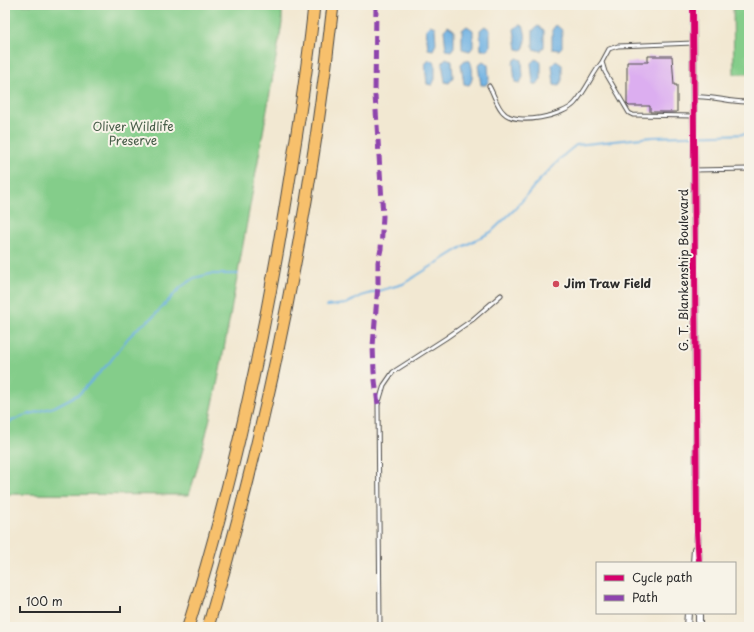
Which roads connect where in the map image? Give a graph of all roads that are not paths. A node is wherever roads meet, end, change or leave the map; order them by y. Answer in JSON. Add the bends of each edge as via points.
{"nodes":[{"id":1,"x":314,"y":5,"type":"edge"},
{"id":2,"x":333,"y":5,"type":"edge"},
{"id":3,"x":693,"y":5,"type":"edge"},
{"id":4,"x":693,"y":43,"type":"junction"},
{"id":5,"x":602,"y":62,"type":"junction"},
{"id":6,"x":490,"y":86,"type":"dead end"},
{"id":7,"x":693,"y":97,"type":"junction"},
{"id":8,"x":749,"y":102,"type":"edge"},
{"id":9,"x":694,"y":116,"type":"junction"},
{"id":10,"x":749,"y":169,"type":"edge"},
{"id":11,"x":694,"y":170,"type":"junction"},
{"id":12,"x":501,"y":295,"type":"dead end"},
{"id":13,"x":697,"y":535,"type":"junction"},
{"id":14,"x":694,"y":562,"type":"edge"},
{"id":15,"x":699,"y":562,"type":"edge"},
{"id":16,"x":688,"y":614,"type":"edge"},
{"id":17,"x":699,"y":614,"type":"edge"},
{"id":18,"x":188,"y":627,"type":"edge"},
{"id":19,"x":208,"y":627,"type":"edge"},
{"id":20,"x":380,"y":627,"type":"edge"},
{"id":21,"x":687,"y":627,"type":"edge"},
{"id":22,"x":700,"y":627,"type":"edge"}],
"edges":[{"from":1,"to":18,"type":"highway","via":[[302,103],[270,301],[225,496]]},
{"from":2,"to":19,"type":"highway","via":[[325,79],[296,261],[257,447]]},
{"from":3,"to":4,"type":"street","name":"G. T. Blankenship Boulevard"},
{"from":4,"to":5,"type":"lane","via":[[618,46],[609,49]]},
{"from":4,"to":7,"type":"street","name":"G. T. Blankenship Boulevard"},
{"from":5,"to":6,"type":"lane","via":[[574,104],[551,116],[522,119],[504,114]]},
{"from":5,"to":9,"type":"lane","via":[[604,72],[629,113]]},
{"from":7,"to":8,"type":"lane"},
{"from":7,"to":9,"type":"street","name":"G. T. Blankenship Boulevard"},
{"from":9,"to":11,"type":"street","name":"G. T. Blankenship Boulevard"},
{"from":10,"to":11,"type":"lane"},
{"from":11,"to":13,"type":"street","name":"G. T. Blankenship Boulevard"},
{"from":12,"to":20,"type":"lane","via":[[446,338],[393,372],[384,385],[378,405]]},
{"from":13,"to":14,"type":"street","name":"G. T. Blankenship Boulevard"},
{"from":13,"to":15,"type":"street","name":"G. T. Blankenship Boulevard"},
{"from":16,"to":21,"type":"street"},
{"from":17,"to":22,"type":"street"}]}
